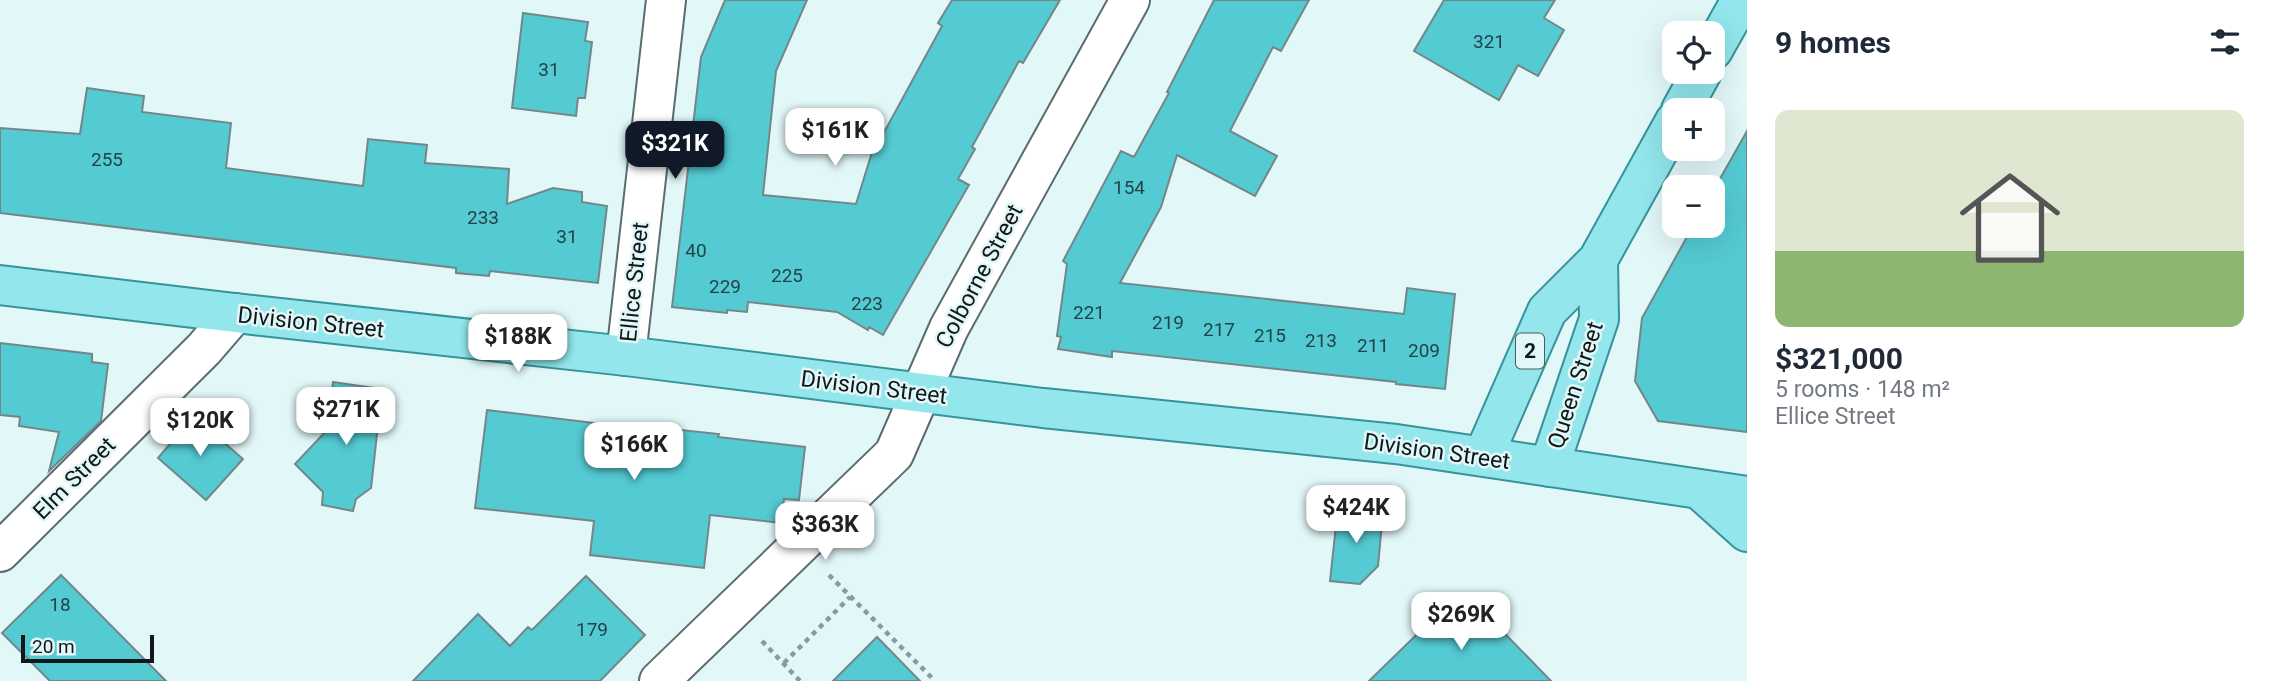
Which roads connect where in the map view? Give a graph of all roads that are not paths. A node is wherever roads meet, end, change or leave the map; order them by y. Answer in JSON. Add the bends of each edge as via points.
{"nodes":[{"id":1,"x":666,"y":0,"type":"edge"},
{"id":2,"x":1130,"y":0,"type":"edge"},
{"id":3,"x":1741,"y":0,"type":"edge"},
{"id":4,"x":1725,"y":29,"type":"edge"},
{"id":5,"x":1662,"y":144,"type":"edge"},
{"id":6,"x":1598,"y":260,"type":"junction"},
{"id":7,"x":0,"y":285,"type":"edge"},
{"id":8,"x":235,"y":313,"type":"junction"},
{"id":9,"x":626,"y":356,"type":"junction"},
{"id":10,"x":922,"y":394,"type":"junction"},
{"id":11,"x":1483,"y":457,"type":"junction"},
{"id":12,"x":1549,"y":467,"type":"junction"},
{"id":13,"x":1700,"y":490,"type":"junction"},
{"id":14,"x":1747,"y":496,"type":"edge"},
{"id":15,"x":1747,"y":532,"type":"edge"},
{"id":16,"x":0,"y":552,"type":"edge"},
{"id":17,"x":659,"y":681,"type":"edge"}],
"edges":[{"from":1,"to":9,"type":"street","name":"Ellice Street"},
{"from":2,"to":10,"type":"street","name":"Colborne Street","via":[[949,328]]},
{"from":3,"to":4,"type":"main road"},
{"from":5,"to":6,"type":"main road","name":"Queen Street","number":"2"},
{"from":6,"to":11,"type":"main road","name":"Queen Street","number":"2","via":[[1547,312]]},
{"from":6,"to":12,"type":"main road","name":"Queen Street","number":"2","via":[[1599,319]]},
{"from":7,"to":8,"type":"main road","name":"Division Street"},
{"from":8,"to":9,"type":"main road","name":"Division Street"},
{"from":8,"to":16,"type":"street","name":"Elm Street"},
{"from":9,"to":10,"type":"main road","name":"Division Street"},
{"from":10,"to":11,"type":"main road","name":"Division Street"},
{"from":10,"to":17,"type":"street","name":"Colborne Street","via":[[894,454]]},
{"from":11,"to":12,"type":"main road","name":"Division Street"},
{"from":12,"to":13,"type":"main road","name":"Division Street"},
{"from":13,"to":14,"type":"main road","name":"Division Street"},
{"from":13,"to":15,"type":"main road"}]}
